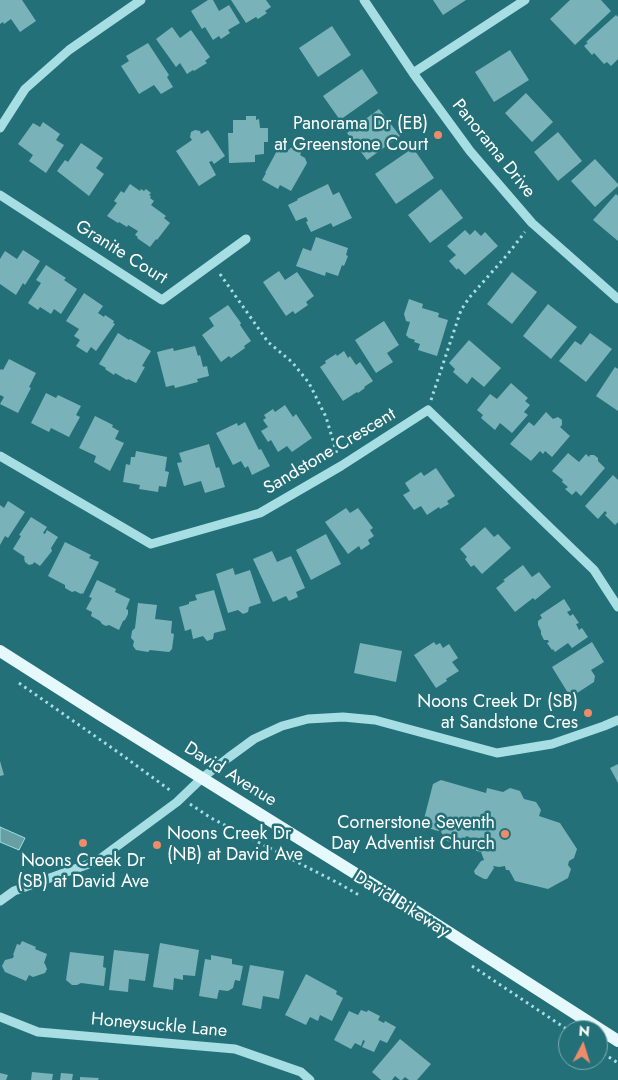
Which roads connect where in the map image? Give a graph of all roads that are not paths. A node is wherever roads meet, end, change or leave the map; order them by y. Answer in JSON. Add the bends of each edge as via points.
{"nodes":[{"id":1,"x":141,"y":0,"type":"edge"},
{"id":2,"x":364,"y":0,"type":"edge"},
{"id":3,"x":524,"y":0,"type":"edge"},
{"id":4,"x":413,"y":73,"type":"junction"},
{"id":5,"x":0,"y":128,"type":"edge"},
{"id":6,"x":0,"y":195,"type":"edge"},
{"id":7,"x":246,"y":239,"type":"dead end"},
{"id":8,"x":618,"y":299,"type":"edge"},
{"id":9,"x":0,"y":456,"type":"edge"},
{"id":10,"x":618,"y":607,"type":"edge"},
{"id":11,"x":0,"y":651,"type":"edge"},
{"id":12,"x":618,"y":720,"type":"edge"},
{"id":13,"x":202,"y":778,"type":"junction"},
{"id":14,"x":0,"y":901,"type":"edge"},
{"id":15,"x":0,"y":1017,"type":"edge"},
{"id":16,"x":618,"y":1041,"type":"edge"},
{"id":17,"x":310,"y":1080,"type":"edge"}],
"edges":[{"from":1,"to":5,"type":"street","via":[[69,50],[25,90]]},
{"from":2,"to":4,"type":"street","name":"Panorama Drive"},
{"from":3,"to":4,"type":"street"},
{"from":4,"to":8,"type":"street","name":"Panorama Drive","via":[[470,151],[532,223]]},
{"from":6,"to":7,"type":"street","name":"Granite Court","via":[[162,300]]},
{"from":9,"to":10,"type":"street","name":"Sandstone Crescent","via":[[151,544],[260,513],[428,410],[594,570]]},
{"from":11,"to":13,"type":"main road","name":"David Avenue"},
{"from":12,"to":13,"type":"street","via":[[552,744],[497,752],[375,720],[343,717],[308,719],[282,726],[254,740]]},
{"from":13,"to":14,"type":"street","via":[[177,802],[97,862],[14,891]]},
{"from":13,"to":16,"type":"main road","name":"David Avenue"},
{"from":15,"to":17,"type":"street","name":"Honeysuckle Lane","via":[[38,1032],[235,1049],[301,1072]]}]}
